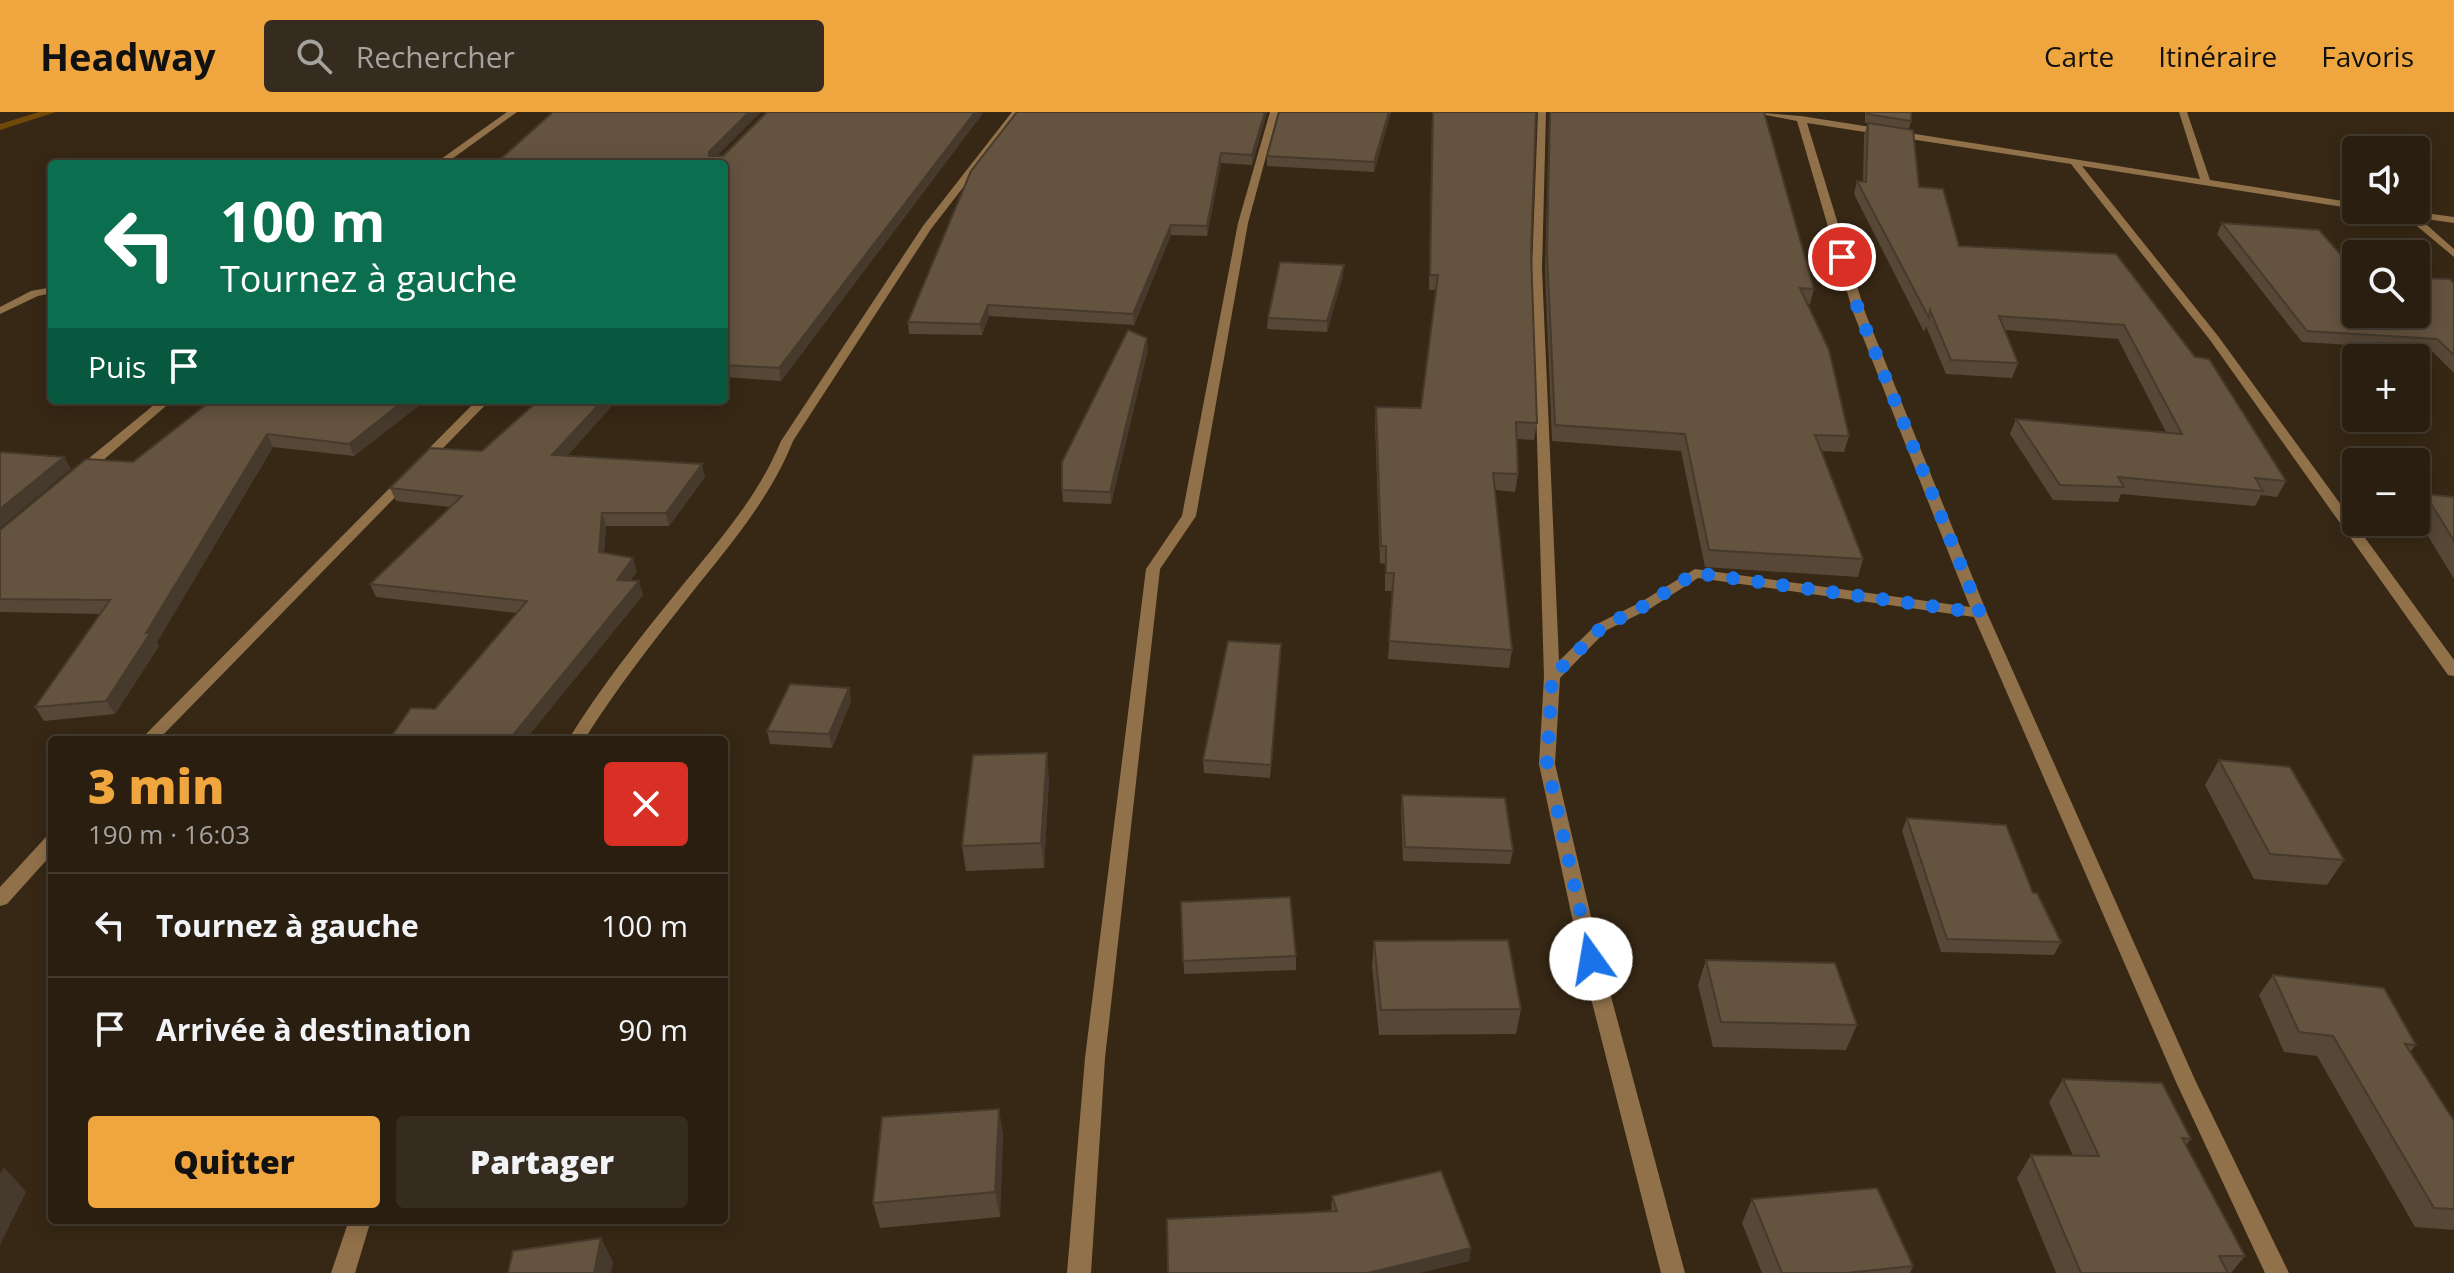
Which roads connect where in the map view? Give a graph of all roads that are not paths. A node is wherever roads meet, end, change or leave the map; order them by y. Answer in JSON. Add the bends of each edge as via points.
{"nodes":[{"id":1,"x":513,"y":112,"type":"edge"},
{"id":2,"x":1017,"y":112,"type":"edge"},
{"id":3,"x":1274,"y":112,"type":"edge"},
{"id":4,"x":1542,"y":112,"type":"edge"},
{"id":5,"x":1754,"y":112,"type":"edge"},
{"id":6,"x":2183,"y":112,"type":"edge"},
{"id":7,"x":1801,"y":119,"type":"junction"},
{"id":8,"x":445,"y":160,"type":"edge"},
{"id":9,"x":2074,"y":162,"type":"junction"},
{"id":10,"x":2205,"y":180,"type":"junction"},
{"id":11,"x":2342,"y":204,"type":"edge"},
{"id":12,"x":2430,"y":217,"type":"edge"},
{"id":13,"x":2454,"y":220,"type":"edge"},
{"id":14,"x":2420,"y":224,"type":"edge"},
{"id":15,"x":2454,"y":254,"type":"edge"},
{"id":16,"x":48,"y":291,"type":"edge"},
{"id":17,"x":0,"y":311,"type":"edge"},
{"id":18,"x":162,"y":404,"type":"edge"},
{"id":19,"x":480,"y":404,"type":"edge"},
{"id":20,"x":73,"y":479,"type":"edge"},
{"id":21,"x":1980,"y":613,"type":"junction"},
{"id":22,"x":2454,"y":671,"type":"edge"},
{"id":23,"x":1552,"y":677,"type":"junction"},
{"id":24,"x":152,"y":736,"type":"edge"},
{"id":25,"x":578,"y":736,"type":"edge"},
{"id":26,"x":48,"y":846,"type":"edge"},
{"id":27,"x":0,"y":899,"type":"edge"},
{"id":28,"x":359,"y":1224,"type":"edge"},
{"id":29,"x":343,"y":1273,"type":"edge"},
{"id":30,"x":1079,"y":1273,"type":"edge"},
{"id":31,"x":1673,"y":1273,"type":"edge"},
{"id":32,"x":2277,"y":1273,"type":"edge"}],
"edges":[{"from":1,"to":8,"type":"street"},
{"from":2,"to":25,"type":"street","via":[[918,241],[787,441],[757,502]]},
{"from":3,"to":30,"type":"street","via":[[1243,223],[1189,516],[1153,569],[1095,1058]]},
{"from":4,"to":23,"type":"street","via":[[1537,269]]},
{"from":5,"to":7,"type":"street"},
{"from":6,"to":10,"type":"street"},
{"from":7,"to":9,"type":"street"},
{"from":7,"to":21,"type":"street","via":[[1859,312]]},
{"from":9,"to":10,"type":"street"},
{"from":9,"to":22,"type":"street","via":[[2214,338]]},
{"from":10,"to":11,"type":"street"},
{"from":12,"to":13,"type":"street"},
{"from":14,"to":15,"type":"street"},
{"from":16,"to":17,"type":"street"},
{"from":18,"to":20,"type":"street"},
{"from":19,"to":24,"type":"street"},
{"from":21,"to":23,"type":"street","via":[[1695,573],[1602,627]]},
{"from":21,"to":32,"type":"street","via":[[2186,1082]]},
{"from":23,"to":31,"type":"street","via":[[1547,764],[1591,959]]},
{"from":26,"to":27,"type":"street"},
{"from":28,"to":29,"type":"street"}]}
